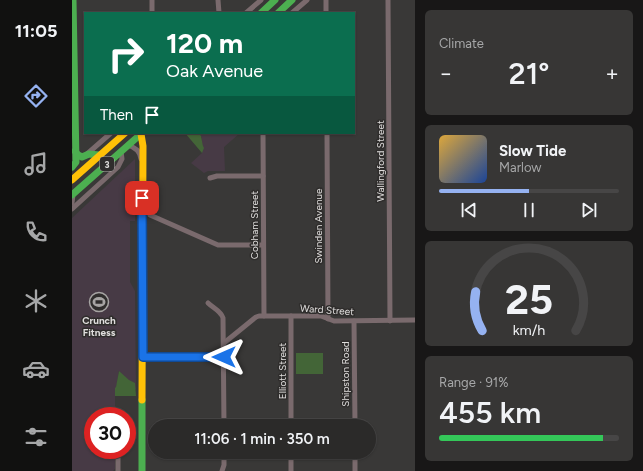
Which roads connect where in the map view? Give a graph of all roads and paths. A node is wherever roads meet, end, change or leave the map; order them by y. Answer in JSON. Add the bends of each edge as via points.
{"nodes":[{"id":1,"x":74,"y":0,"type":"edge"},
{"id":2,"x":152,"y":0,"type":"edge"},
{"id":3,"x":218,"y":0,"type":"edge"},
{"id":4,"x":261,"y":0,"type":"edge"},
{"id":5,"x":275,"y":0,"type":"edge"},
{"id":6,"x":292,"y":0,"type":"edge"},
{"id":7,"x":307,"y":0,"type":"edge"},
{"id":8,"x":326,"y":0,"type":"edge"},
{"id":9,"x":388,"y":0,"type":"edge"},
{"id":10,"x":152,"y":12,"type":"edge"},
{"id":11,"x":219,"y":12,"type":"edge"},
{"id":12,"x":247,"y":12,"type":"edge"},
{"id":13,"x":262,"y":12,"type":"edge"},
{"id":14,"x":279,"y":12,"type":"edge"},
{"id":15,"x":293,"y":12,"type":"edge"},
{"id":16,"x":326,"y":12,"type":"edge"},
{"id":17,"x":73,"y":20,"type":"edge"},
{"id":18,"x":110,"y":134,"type":"edge"},
{"id":19,"x":124,"y":134,"type":"edge"},
{"id":20,"x":140,"y":134,"type":"edge"},
{"id":21,"x":141,"y":134,"type":"edge"},
{"id":22,"x":263,"y":134,"type":"edge"},
{"id":23,"x":327,"y":134,"type":"edge"},
{"id":24,"x":128,"y":145,"type":"junction"},
{"id":25,"x":75,"y":151,"type":"junction"},
{"id":26,"x":122,"y":151,"type":"junction"},
{"id":27,"x":85,"y":155,"type":"junction"},
{"id":28,"x":99,"y":156,"type":"junction"},
{"id":29,"x":142,"y":162,"type":"junction"},
{"id":30,"x":74,"y":166,"type":"edge"},
{"id":31,"x":263,"y":176,"type":"junction"},
{"id":32,"x":210,"y":178,"type":"dead end"},
{"id":33,"x":72,"y":180,"type":"edge"},
{"id":34,"x":72,"y":195,"type":"edge"},
{"id":35,"x":72,"y":203,"type":"edge"},
{"id":36,"x":72,"y":209,"type":"edge"},
{"id":37,"x":150,"y":215,"type":"dead end"},
{"id":38,"x":263,"y":245,"type":"junction"},
{"id":39,"x":208,"y":303,"type":"dead end"},
{"id":40,"x":264,"y":316,"type":"junction"},
{"id":41,"x":291,"y":316,"type":"junction"},
{"id":42,"x":328,"y":319,"type":"junction"},
{"id":43,"x":415,"y":320,"type":"edge"},
{"id":44,"x":354,"y":321,"type":"junction"},
{"id":45,"x":390,"y":321,"type":"junction"},
{"id":46,"x":224,"y":343,"type":"junction"},
{"id":47,"x":143,"y":357,"type":"junction"},
{"id":48,"x":224,"y":357,"type":"junction"},
{"id":49,"x":224,"y":419,"type":"edge"},
{"id":50,"x":291,"y":419,"type":"edge"},
{"id":51,"x":355,"y":419,"type":"edge"},
{"id":52,"x":118,"y":459,"type":"edge"},
{"id":53,"x":224,"y":459,"type":"edge"},
{"id":54,"x":291,"y":459,"type":"edge"},
{"id":55,"x":355,"y":459,"type":"edge"},
{"id":56,"x":118,"y":471,"type":"edge"},
{"id":57,"x":142,"y":471,"type":"edge"},
{"id":58,"x":222,"y":471,"type":"edge"},
{"id":59,"x":291,"y":471,"type":"edge"},
{"id":60,"x":355,"y":471,"type":"edge"}],
"edges":[{"from":1,"to":17,"type":"main road"},
{"from":2,"to":10,"type":"street"},
{"from":3,"to":11,"type":"street"},
{"from":4,"to":12,"type":"street"},
{"from":5,"to":13,"type":"main road"},
{"from":6,"to":14,"type":"main road"},
{"from":7,"to":15,"type":"street"},
{"from":8,"to":16,"type":"street"},
{"from":9,"to":45,"type":"street","name":"Wallingford Street"},
{"from":17,"to":25,"type":"main road"},
{"from":18,"to":27,"type":"street"},
{"from":19,"to":28,"type":"main road","number":"3"},
{"from":20,"to":24,"type":"main road","number":"3"},
{"from":21,"to":29,"type":"main road"},
{"from":22,"to":31,"type":"street","name":"Cobham Street"},
{"from":23,"to":42,"type":"street","name":"Swinden Avenue"},
{"from":24,"to":26,"type":"main road","number":"3"},
{"from":24,"to":29,"type":"street","via":[[137,149]]},
{"from":25,"to":27,"type":"main road","via":[[79,156]]},
{"from":25,"to":30,"type":"main road"},
{"from":26,"to":34,"type":"main road","number":"3"},
{"from":26,"to":36,"type":"street","via":[[118,167]]},
{"from":27,"to":28,"type":"main road"},
{"from":27,"to":30,"type":"street"},
{"from":28,"to":33,"type":"main road","number":"3"},
{"from":29,"to":47,"type":"main road"},
{"from":31,"to":32,"type":"street"},
{"from":31,"to":38,"type":"street","name":"Cobham Street"},
{"from":34,"to":35,"type":"street"},
{"from":37,"to":38,"type":"street","via":[[218,245]]},
{"from":38,"to":40,"type":"street","name":"Cobham Street"},
{"from":39,"to":46,"type":"street","via":[[223,316]]},
{"from":40,"to":41,"type":"street","name":"Ward Street"},
{"from":40,"to":46,"type":"street","name":"Ward Street","via":[[256,318]]},
{"from":41,"to":42,"type":"street","name":"Ward Street","via":[[321,316]]},
{"from":41,"to":50,"type":"street","name":"Elliott Street"},
{"from":42,"to":44,"type":"street","name":"Ward Street"},
{"from":43,"to":45,"type":"street","name":"Ward Street"},
{"from":44,"to":45,"type":"street","name":"Ward Street"},
{"from":44,"to":51,"type":"street","name":"Shipston Road"},
{"from":46,"to":48,"type":"street"},
{"from":47,"to":48,"type":"street"},
{"from":47,"to":57,"type":"main road"},
{"from":48,"to":49,"type":"street"},
{"from":52,"to":56,"type":"street"},
{"from":53,"to":58,"type":"street"},
{"from":54,"to":59,"type":"street"},
{"from":55,"to":60,"type":"street"}]}
